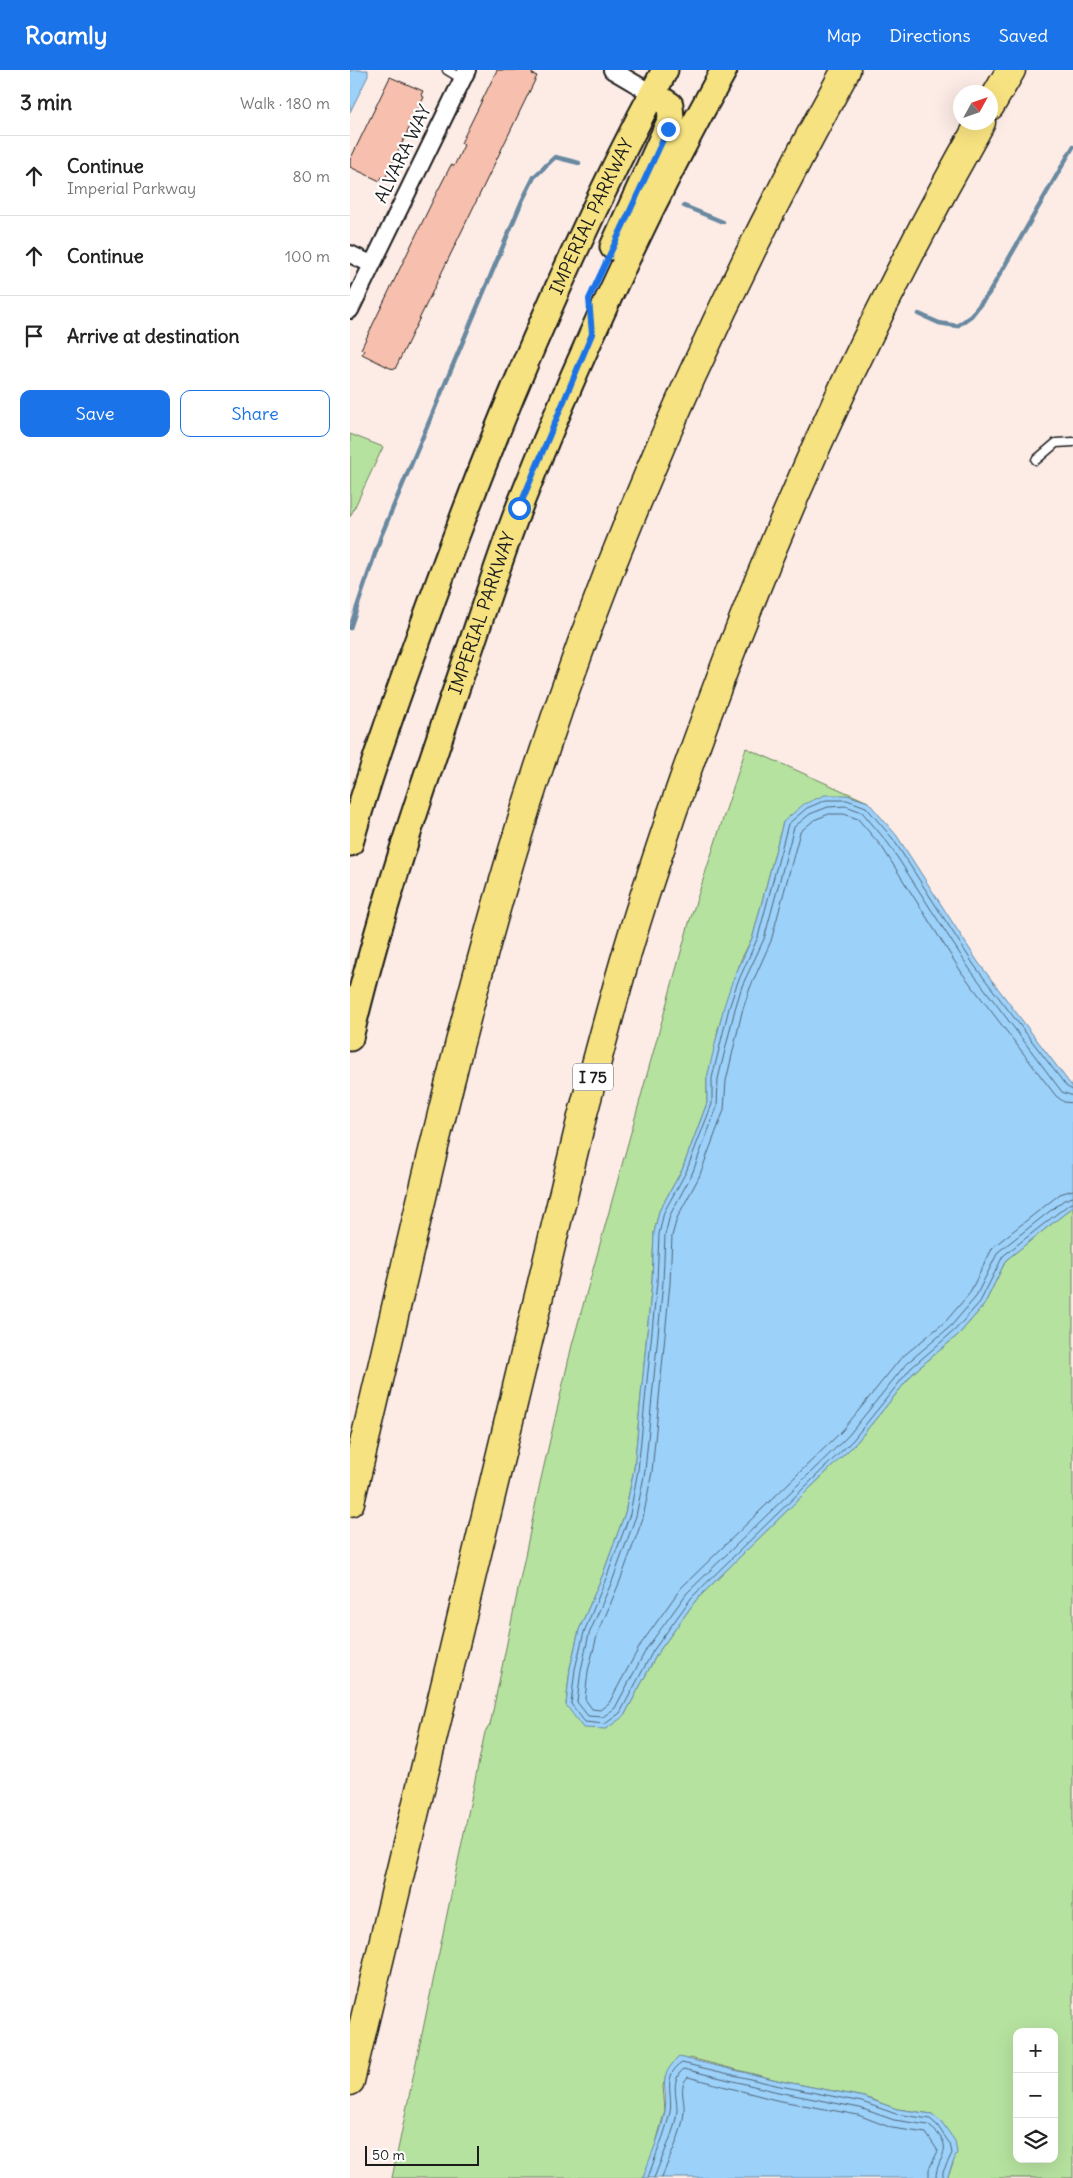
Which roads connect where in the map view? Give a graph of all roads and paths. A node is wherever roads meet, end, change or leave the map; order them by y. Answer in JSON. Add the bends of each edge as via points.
{"nodes":[{"id":1,"x":447,"y":70,"type":"edge"},
{"id":2,"x":612,"y":70,"type":"edge"},
{"id":3,"x":665,"y":70,"type":"edge"},
{"id":4,"x":724,"y":70,"type":"edge"},
{"id":5,"x":846,"y":70,"type":"edge"},
{"id":6,"x":1011,"y":70,"type":"edge"},
{"id":7,"x":464,"y":74,"type":"edge"},
{"id":8,"x":998,"y":92,"type":"edge"},
{"id":9,"x":652,"y":94,"type":"junction"},
{"id":10,"x":977,"y":130,"type":"edge"},
{"id":11,"x":350,"y":254,"type":"edge"},
{"id":12,"x":371,"y":264,"type":"junction"},
{"id":13,"x":350,"y":310,"type":"edge"},
{"id":14,"x":592,"y":334,"type":"junction"},
{"id":15,"x":1073,"y":442,"type":"edge"},
{"id":16,"x":1036,"y":460,"type":"dead end"},
{"id":17,"x":350,"y":843,"type":"edge"},
{"id":18,"x":350,"y":1038,"type":"edge"},
{"id":19,"x":350,"y":1502,"type":"edge"},
{"id":20,"x":350,"y":2082,"type":"edge"}],
"edges":[{"from":1,"to":7,"type":"lane"},
{"from":2,"to":9,"type":"street"},
{"from":3,"to":9,"type":"main road","name":"IMPERIAL PARKWAY"},
{"from":4,"to":14,"type":"main road","name":"IMPERIAL PARKWAY","via":[[629,252]]},
{"from":5,"to":19,"type":"highway","via":[[747,258],[680,401],[613,564],[548,739],[476,981]]},
{"from":6,"to":8,"type":"highway"},
{"from":7,"to":12,"type":"street","name":"ALVARA WAY"},
{"from":9,"to":14,"type":"main road","via":[[670,105],[672,119],[589,299]]},
{"from":9,"to":17,"type":"main road","name":"IMPERIAL PARKWAY","via":[[573,253],[520,372],[462,517],[367,783]]},
{"from":10,"to":20,"type":"highway","number":"I 75","via":[[888,295],[774,540],[699,735],[651,875],[582,1117]]},
{"from":11,"to":12,"type":"street"},
{"from":12,"to":13,"type":"street","name":"ALVARA WAY"},
{"from":14,"to":18,"type":"main road","name":"IMPERIAL PARKWAY","via":[[519,508],[417,804]]},
{"from":15,"to":16,"type":"lane","via":[[1056,443]]}]}
